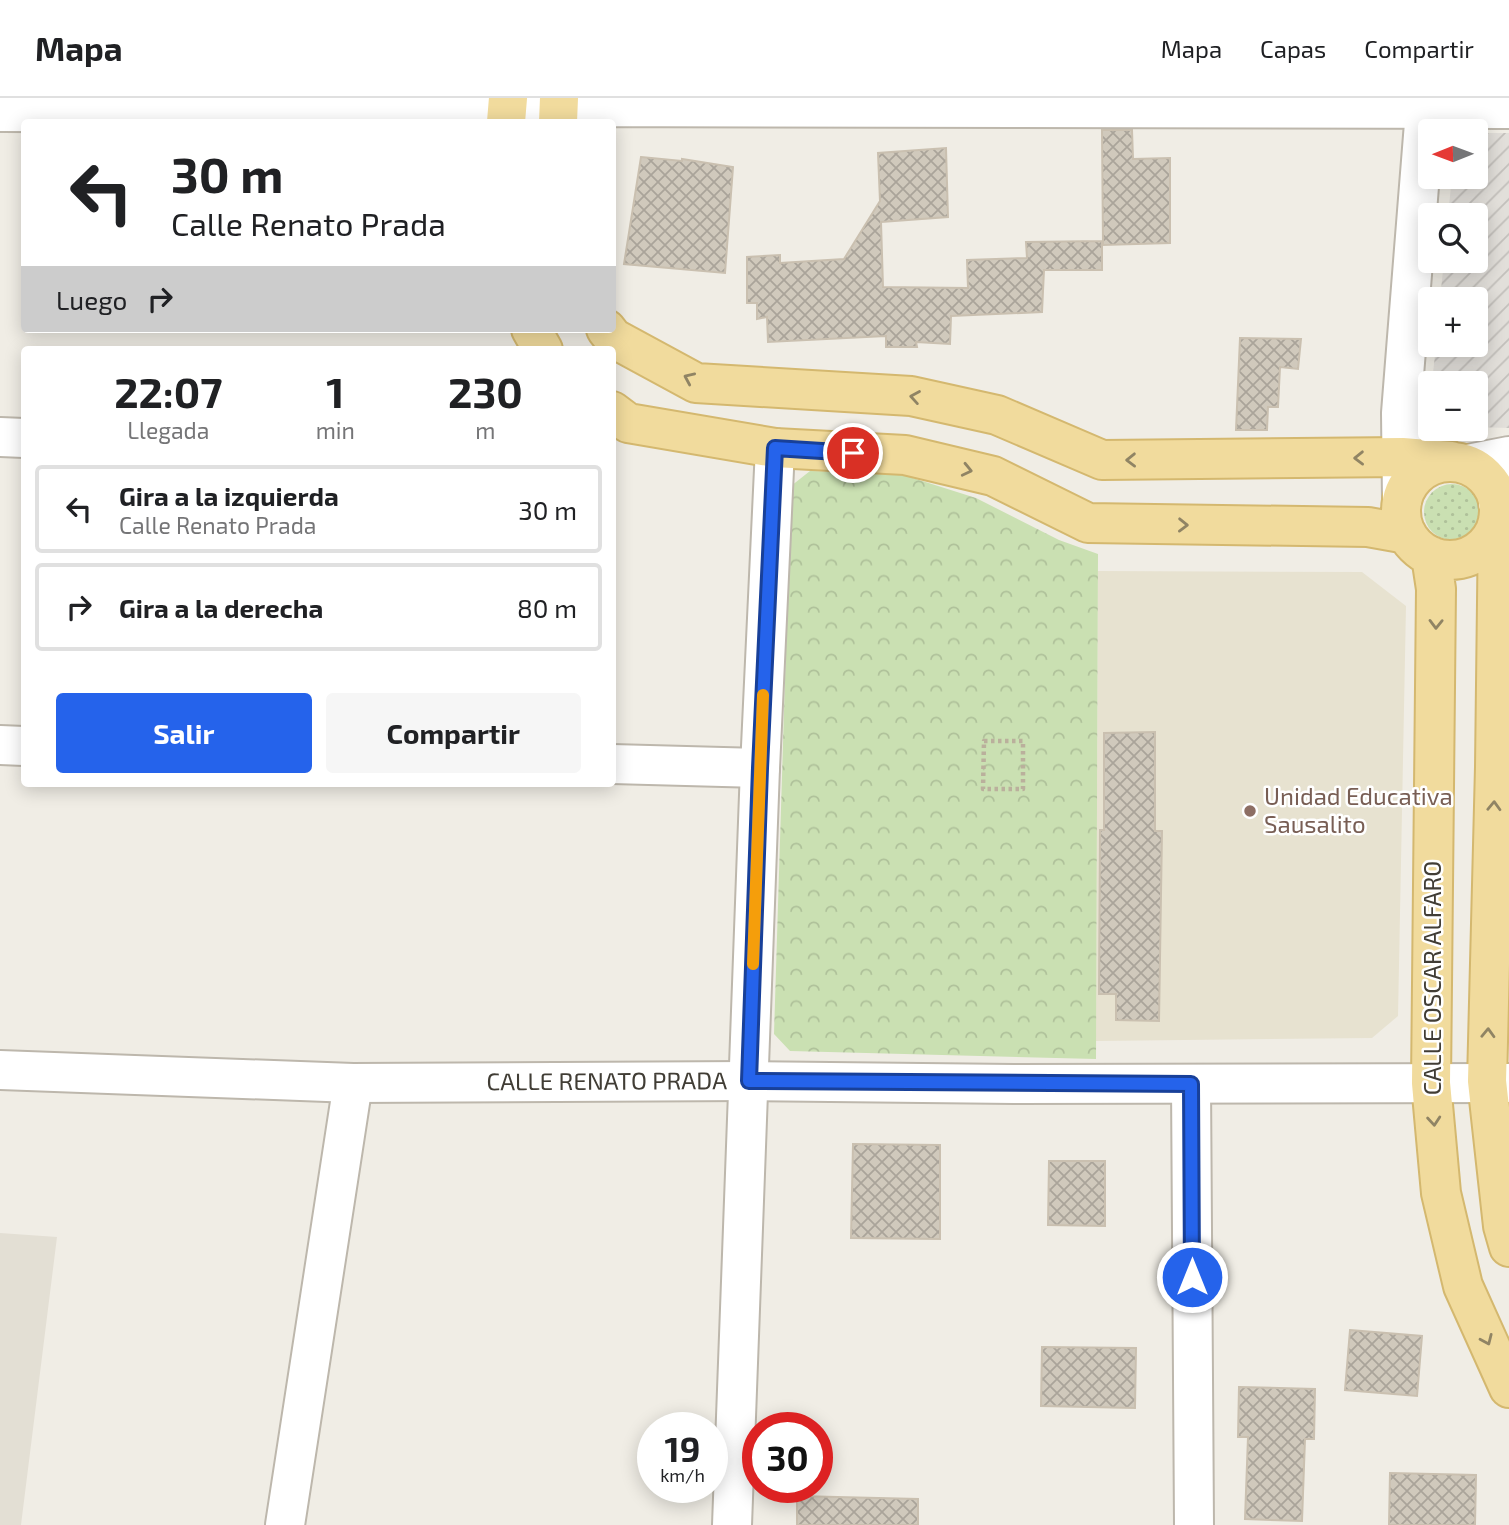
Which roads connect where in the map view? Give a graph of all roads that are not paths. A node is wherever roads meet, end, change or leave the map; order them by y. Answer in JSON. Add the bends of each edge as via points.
{"nodes":[{"id":1,"x":1426,"y":103,"type":"edge"},
{"id":2,"x":559,"y":109,"type":"edge"},
{"id":3,"x":1509,"y":109,"type":"edge"},
{"id":4,"x":0,"y":112,"type":"edge"},
{"id":5,"x":507,"y":112,"type":"edge"},
{"id":6,"x":609,"y":333,"type":"edge"},
{"id":7,"x":618,"y":421,"type":"edge"},
{"id":8,"x":0,"y":437,"type":"edge"},
{"id":9,"x":21,"y":438,"type":"edge"},
{"id":10,"x":775,"y":448,"type":"junction"},
{"id":11,"x":1509,"y":456,"type":"edge"},
{"id":12,"x":1402,"y":457,"type":"junction"},
{"id":13,"x":1460,"y":463,"type":"junction"},
{"id":14,"x":1502,"y":503,"type":"edge"},
{"id":15,"x":1413,"y":530,"type":"junction"},
{"id":16,"x":0,"y":745,"type":"edge"},
{"id":17,"x":21,"y":746,"type":"edge"},
{"id":18,"x":616,"y":764,"type":"edge"},
{"id":19,"x":1502,"y":767,"type":"edge"},
{"id":20,"x":760,"y":768,"type":"junction"},
{"id":21,"x":0,"y":1070,"type":"edge"},
{"id":22,"x":749,"y":1081,"type":"junction"},
{"id":23,"x":1498,"y":1082,"type":"edge"},
{"id":24,"x":353,"y":1083,"type":"junction"},
{"id":25,"x":1431,"y":1083,"type":"junction"},
{"id":26,"x":1191,"y":1084,"type":"junction"},
{"id":27,"x":1509,"y":1247,"type":"edge"},
{"id":28,"x":1509,"y":1388,"type":"edge"},
{"id":29,"x":285,"y":1525,"type":"edge"},
{"id":30,"x":732,"y":1525,"type":"edge"},
{"id":31,"x":1194,"y":1525,"type":"edge"}],
"edges":[{"from":1,"to":2,"type":"street"},
{"from":1,"to":3,"type":"street"},
{"from":1,"to":12,"type":"street","name":"CALLE OSCAR ALFARO","via":[[1401,413]]},
{"from":2,"to":5,"type":"street"},
{"from":4,"to":5,"type":"street"},
{"from":12,"to":6,"type":"main road","one_way":true,"via":[[1102,460],[997,415],[911,396],[696,383]]},
{"from":7,"to":10,"type":"main road"},
{"from":8,"to":9,"type":"street"},
{"from":10,"to":15,"type":"main road","one_way":true,"via":[[905,456],[992,476],[1088,523]]},
{"from":10,"to":20,"type":"street"},
{"from":11,"to":13,"type":"street"},
{"from":12,"to":13,"type":"main road"},
{"from":12,"to":15,"type":"street","name":"CALLE OSCAR ALFARO"},
{"from":13,"to":14,"type":"main road","via":[[1483,474]]},
{"from":13,"to":15,"type":"main road","via":[[1435,464],[1408,484]]},
{"from":14,"to":15,"type":"main road","via":[[1485,546],[1460,559],[1445,560]]},
{"from":14,"to":19,"type":"main road"},
{"from":15,"to":25,"type":"main road","name":"CALLE OSCAR ALFARO","one_way":true,"via":[[1436,589]]},
{"from":16,"to":17,"type":"street"},
{"from":18,"to":20,"type":"street"},
{"from":23,"to":19,"type":"main road","one_way":true},
{"from":20,"to":22,"type":"street"},
{"from":21,"to":24,"type":"street","name":"CALLE RENATO PRADA"},
{"from":22,"to":24,"type":"street","name":"CALLE RENATO PRADA"},
{"from":22,"to":26,"type":"street","name":"CALLE RENATO PRADA"},
{"from":22,"to":30,"type":"street"},
{"from":23,"to":25,"type":"street","name":"CALLE RENATO PRADA"},
{"from":23,"to":27,"type":"main road","via":[[1503,1226]]},
{"from":24,"to":29,"type":"street"},
{"from":25,"to":26,"type":"street","name":"CALLE RENATO PRADA"},
{"from":25,"to":28,"type":"main road","name":"CALLE OSCAR ALFARO","one_way":true,"via":[[1441,1193],[1462,1286]]},
{"from":26,"to":31,"type":"street"}]}
